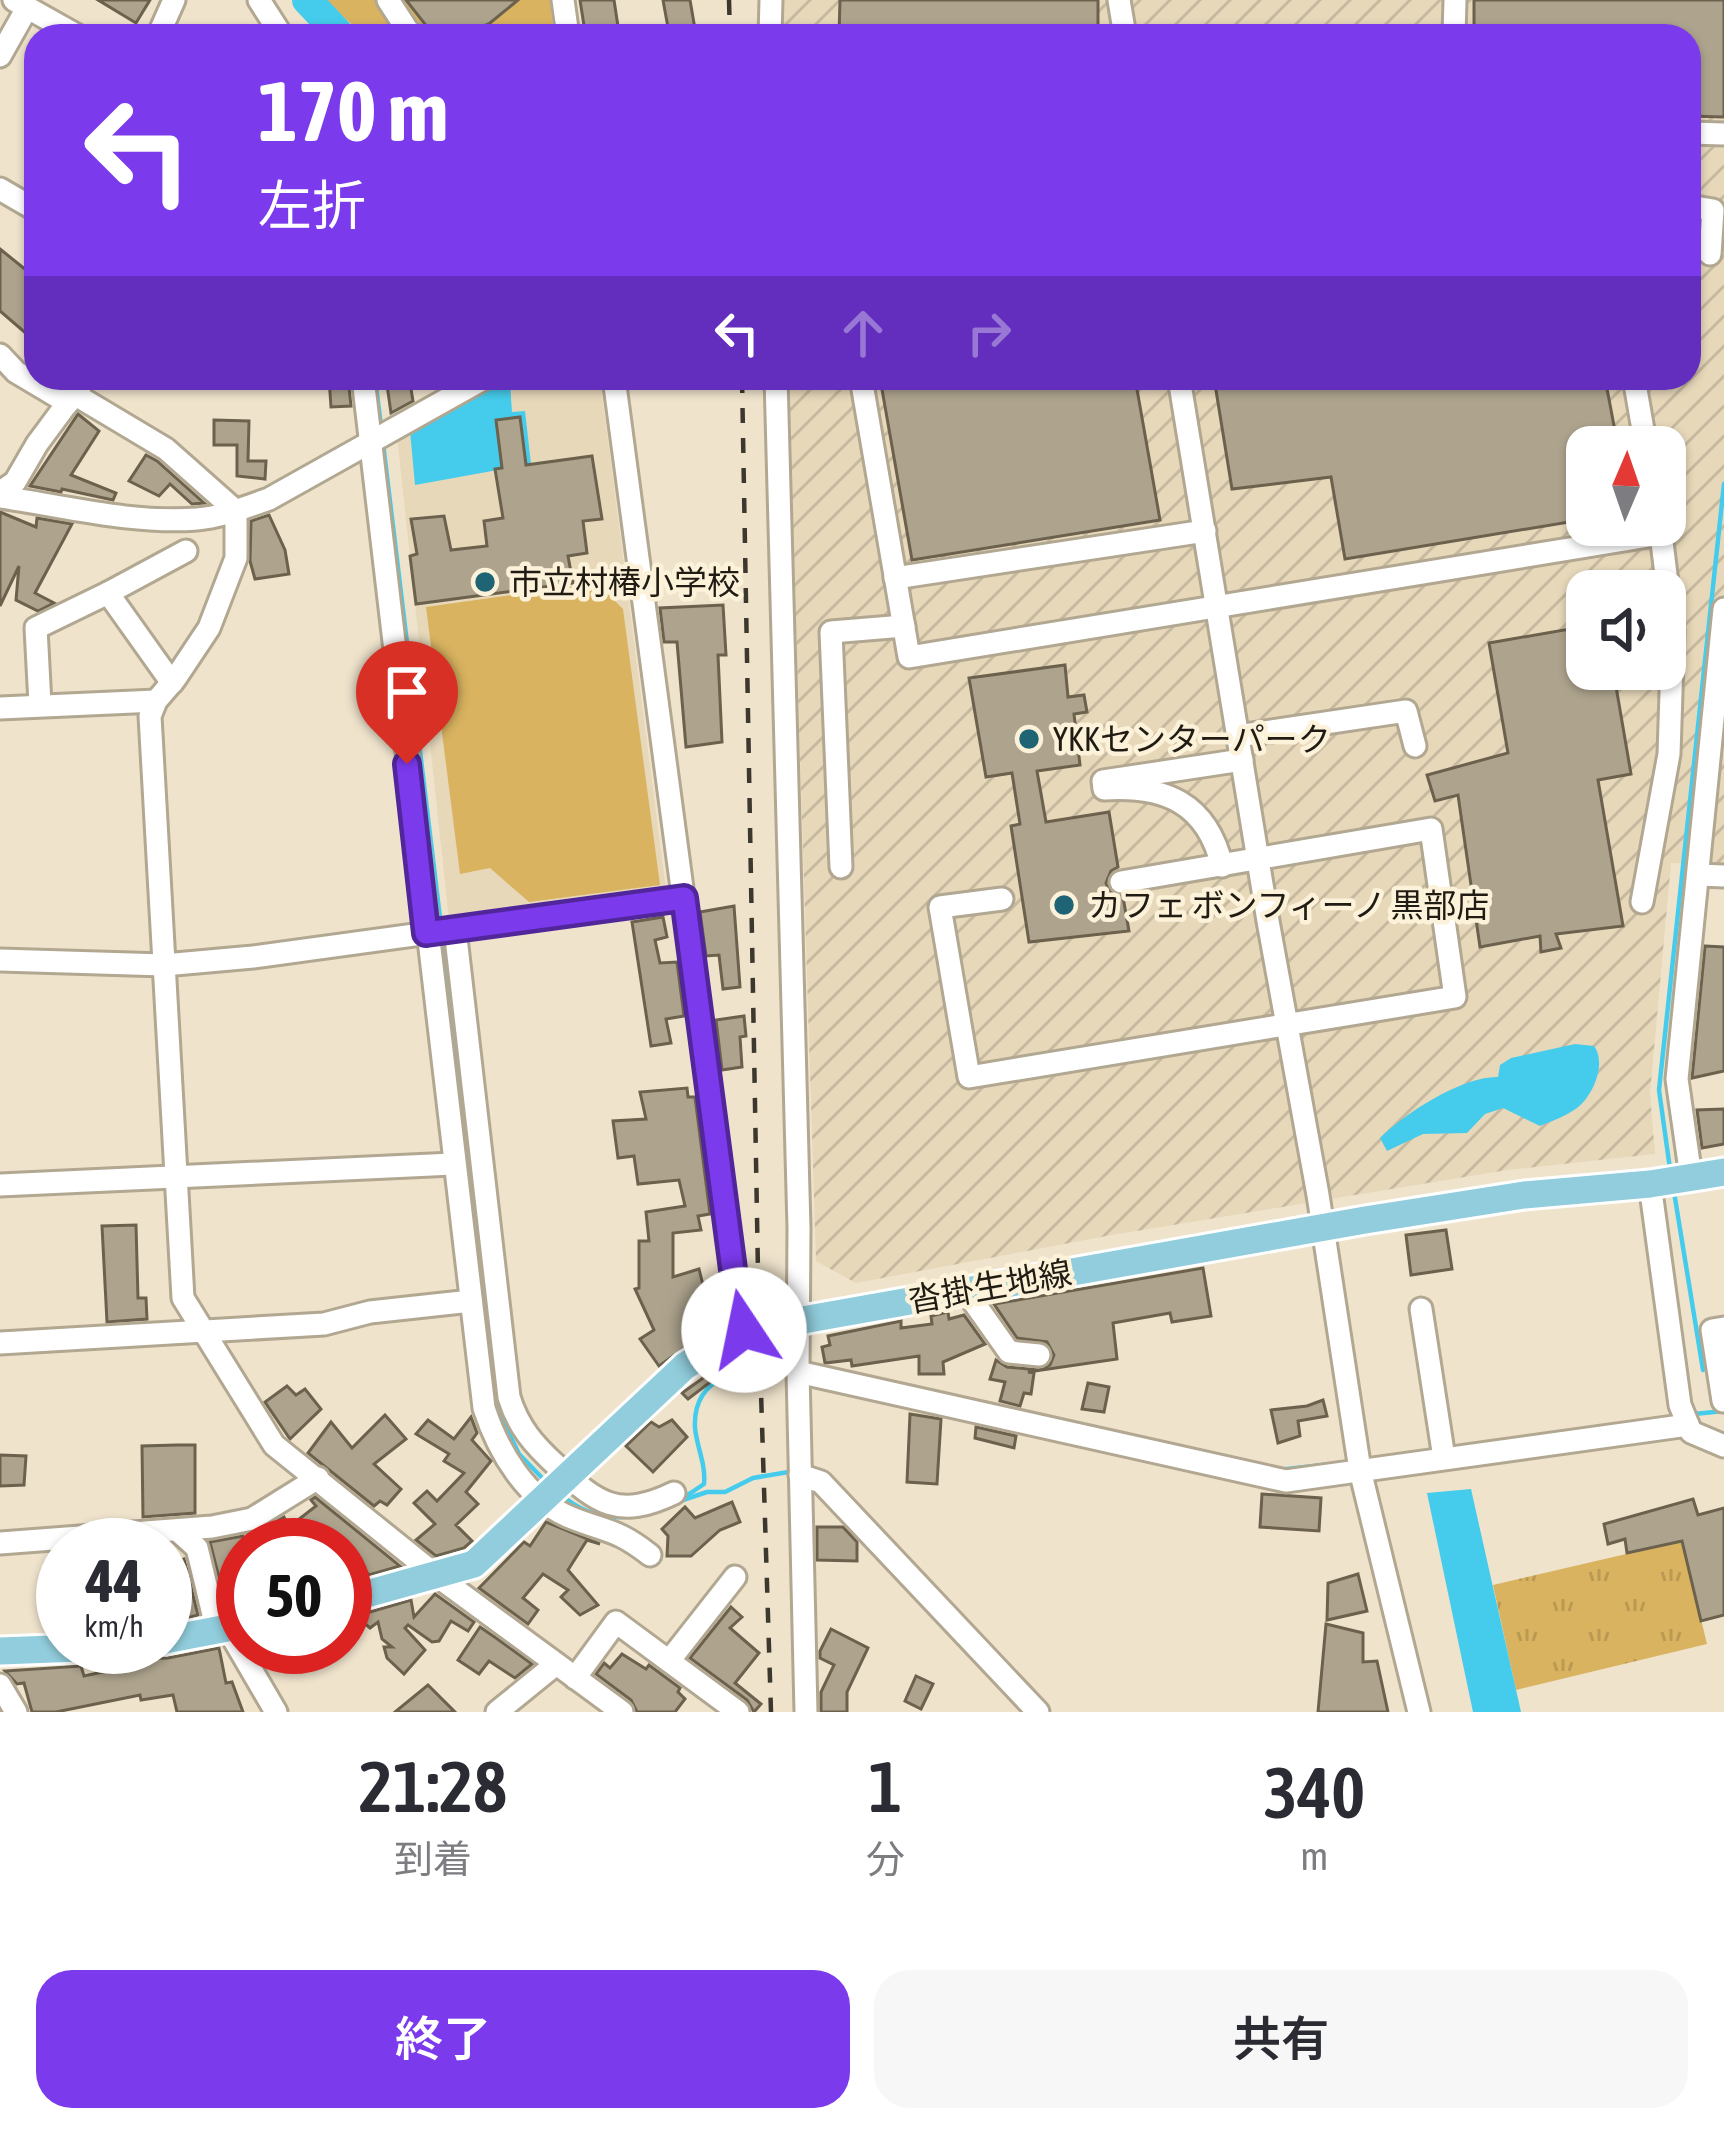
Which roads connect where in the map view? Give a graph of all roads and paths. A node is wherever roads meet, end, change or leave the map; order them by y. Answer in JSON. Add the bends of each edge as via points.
{"nodes":[{"id":1,"x":21,"y":4,"type":"edge"},
{"id":2,"x":57,"y":24,"type":"edge"},
{"id":3,"x":0,"y":56,"type":"edge"},
{"id":4,"x":1717,"y":211,"type":"edge"},
{"id":5,"x":1708,"y":253,"type":"edge"},
{"id":6,"x":0,"y":355,"type":"edge"},
{"id":7,"x":24,"y":375,"type":"edge"},
{"id":8,"x":364,"y":390,"type":"edge"},
{"id":9,"x":463,"y":390,"type":"edge"},
{"id":10,"x":616,"y":390,"type":"edge"},
{"id":11,"x":776,"y":390,"type":"edge"},
{"id":12,"x":863,"y":390,"type":"edge"},
{"id":13,"x":1181,"y":390,"type":"edge"},
{"id":14,"x":1636,"y":390,"type":"edge"},
{"id":15,"x":76,"y":392,"type":"edge"},
{"id":16,"x":1642,"y":426,"type":"edge"},
{"id":17,"x":370,"y":441,"type":"junction"},
{"id":18,"x":0,"y":495,"type":"edge"},
{"id":19,"x":236,"y":511,"type":"junction"},
{"id":20,"x":1204,"y":531,"type":"junction"},
{"id":21,"x":1570,"y":546,"type":"edge"},
{"id":22,"x":1662,"y":546,"type":"edge"},
{"id":23,"x":186,"y":551,"type":"dead end"},
{"id":24,"x":896,"y":578,"type":"junction"},
{"id":25,"x":107,"y":593,"type":"junction"},
{"id":26,"x":1724,"y":608,"type":"edge"},
{"id":27,"x":1217,"y":609,"type":"junction"},
{"id":28,"x":904,"y":626,"type":"junction"},
{"id":29,"x":164,"y":692,"type":"junction"},
{"id":30,"x":40,"y":704,"type":"junction"},
{"id":31,"x":0,"y":708,"type":"edge"},
{"id":32,"x":1238,"y":736,"type":"junction"},
{"id":33,"x":1415,"y":746,"type":"dead end"},
{"id":34,"x":1242,"y":760,"type":"junction"},
{"id":35,"x":1258,"y":860,"type":"junction"},
{"id":36,"x":1222,"y":866,"type":"junction"},
{"id":37,"x":841,"y":867,"type":"dead end"},
{"id":38,"x":1697,"y":875,"type":"junction"},
{"id":39,"x":1724,"y":876,"type":"edge"},
{"id":40,"x":1121,"y":882,"type":"dead end"},
{"id":41,"x":684,"y":898,"type":"junction"},
{"id":42,"x":1002,"y":899,"type":"dead end"},
{"id":43,"x":1642,"y":902,"type":"dead end"},
{"id":44,"x":454,"y":929,"type":"junction"},
{"id":45,"x":426,"y":933,"type":"junction"},
{"id":46,"x":0,"y":960,"type":"edge"},
{"id":47,"x":164,"y":965,"type":"junction"},
{"id":48,"x":1287,"y":1024,"type":"junction"},
{"id":49,"x":453,"y":1164,"type":"junction"},
{"id":50,"x":1724,"y":1172,"type":"edge"},
{"id":51,"x":176,"y":1176,"type":"junction"},
{"id":52,"x":1691,"y":1177,"type":"junction"},
{"id":53,"x":1649,"y":1184,"type":"junction"},
{"id":54,"x":0,"y":1185,"type":"edge"},
{"id":55,"x":1323,"y":1227,"type":"junction"},
{"id":56,"x":965,"y":1290,"type":"junction"},
{"id":57,"x":470,"y":1300,"type":"junction"},
{"id":58,"x":1421,"y":1310,"type":"dead end"},
{"id":59,"x":800,"y":1321,"type":"junction"},
{"id":60,"x":1724,"y":1328,"type":"edge"},
{"id":61,"x":741,"y":1330,"type":"junction"},
{"id":62,"x":208,"y":1332,"type":"junction"},
{"id":63,"x":0,"y":1343,"type":"edge"},
{"id":64,"x":1039,"y":1355,"type":"dead end"},
{"id":65,"x":798,"y":1372,"type":"junction"},
{"id":66,"x":1724,"y":1401,"type":"edge"},
{"id":67,"x":1686,"y":1420,"type":"junction"},
{"id":68,"x":1724,"y":1446,"type":"edge"},
{"id":69,"x":1444,"y":1458,"type":"junction"},
{"id":70,"x":1360,"y":1470,"type":"junction"},
{"id":71,"x":800,"y":1475,"type":"junction"},
{"id":72,"x":318,"y":1478,"type":"junction"},
{"id":73,"x":557,"y":1489,"type":"junction"},
{"id":74,"x":674,"y":1493,"type":"dead end"},
{"id":75,"x":192,"y":1528,"type":"edge"},
{"id":76,"x":36,"y":1540,"type":"edge"},
{"id":77,"x":0,"y":1543,"type":"edge"},
{"id":78,"x":192,"y":1544,"type":"edge"},
{"id":79,"x":650,"y":1555,"type":"dead end"},
{"id":80,"x":437,"y":1576,"type":"junction"},
{"id":81,"x":735,"y":1577,"type":"dead end"},
{"id":82,"x":372,"y":1593,"type":"edge"},
{"id":83,"x":216,"y":1596,"type":"edge"},
{"id":84,"x":36,"y":1650,"type":"edge"},
{"id":85,"x":0,"y":1652,"type":"edge"},
{"id":86,"x":669,"y":1661,"type":"junction"},
{"id":87,"x":565,"y":1671,"type":"junction"},
{"id":88,"x":255,"y":1674,"type":"edge"},
{"id":89,"x":0,"y":1685,"type":"edge"},
{"id":90,"x":16,"y":1712,"type":"edge"},
{"id":91,"x":276,"y":1712,"type":"edge"},
{"id":92,"x":497,"y":1712,"type":"edge"},
{"id":93,"x":622,"y":1712,"type":"edge"},
{"id":94,"x":738,"y":1712,"type":"edge"},
{"id":95,"x":806,"y":1712,"type":"edge"},
{"id":96,"x":1038,"y":1712,"type":"edge"},
{"id":97,"x":1419,"y":1712,"type":"edge"}],
"edges":[{"from":1,"to":2,"type":"street"},
{"from":1,"to":3,"type":"street"},
{"from":4,"to":5,"type":"street"},
{"from":6,"to":7,"type":"street"},
{"from":8,"to":17,"type":"street"},
{"from":9,"to":17,"type":"street"},
{"from":10,"to":41,"type":"street"},
{"from":11,"to":59,"type":"street"},
{"from":12,"to":24,"type":"street"},
{"from":13,"to":20,"type":"street"},
{"from":14,"to":16,"type":"street"},
{"from":15,"to":18,"type":"street"},
{"from":15,"to":19,"type":"street","via":[[166,449]]},
{"from":17,"to":19,"type":"street"},
{"from":17,"to":45,"type":"street"},
{"from":18,"to":19,"type":"street","via":[[152,519]]},
{"from":19,"to":29,"type":"street","via":[[236,558],[209,628]]},
{"from":20,"to":24,"type":"street"},
{"from":20,"to":27,"type":"street"},
{"from":21,"to":27,"type":"street"},
{"from":22,"to":43,"type":"street","via":[[1673,631],[1669,754]]},
{"from":23,"to":25,"type":"street"},
{"from":24,"to":28,"type":"street"},
{"from":25,"to":29,"type":"street"},
{"from":25,"to":30,"type":"street","via":[[36,628]]},
{"from":26,"to":38,"type":"street"},
{"from":27,"to":28,"type":"street","via":[[909,657]]},
{"from":27,"to":32,"type":"street"},
{"from":28,"to":37,"type":"street","via":[[832,632]]},
{"from":29,"to":30,"type":"street"},
{"from":29,"to":47,"type":"street","via":[[150,716]]},
{"from":30,"to":31,"type":"street"},
{"from":32,"to":33,"type":"street","via":[[1406,711]]},
{"from":32,"to":34,"type":"street"},
{"from":34,"to":35,"type":"street"},
{"from":34,"to":36,"type":"street","via":[[1103,782],[1104,789],[1147,789],[1184,804],[1208,826]]},
{"from":35,"to":36,"type":"street"},
{"from":35,"to":48,"type":"street"},
{"from":35,"to":48,"type":"street","via":[[1431,829],[1455,997]]},
{"from":36,"to":40,"type":"street"},
{"from":38,"to":39,"type":"street"},
{"from":38,"to":52,"type":"street","via":[[1677,1079]]},
{"from":41,"to":44,"type":"street"},
{"from":41,"to":61,"type":"street"},
{"from":42,"to":48,"type":"street","via":[[940,907],[969,1077]]},
{"from":44,"to":45,"type":"street"},
{"from":44,"to":73,"type":"street","via":[[509,1397]]},
{"from":45,"to":47,"type":"street"},
{"from":45,"to":49,"type":"street"},
{"from":46,"to":47,"type":"street"},
{"from":47,"to":51,"type":"street"},
{"from":48,"to":55,"type":"street"},
{"from":49,"to":51,"type":"street"},
{"from":49,"to":57,"type":"street"},
{"from":50,"to":52,"type":"main road","name":"沓掛生地線"},
{"from":51,"to":54,"type":"street"},
{"from":51,"to":62,"type":"street","via":[[183,1298]]},
{"from":52,"to":53,"type":"main road","name":"沓掛生地線"},
{"from":53,"to":55,"type":"main road","name":"沓掛生地線"},
{"from":53,"to":67,"type":"street"},
{"from":55,"to":56,"type":"main road","name":"沓掛生地線"},
{"from":55,"to":70,"type":"street"},
{"from":56,"to":59,"type":"main road","name":"沓掛生地線"},
{"from":56,"to":64,"type":"street","via":[[1010,1352]]},
{"from":57,"to":62,"type":"street","via":[[324,1324]]},
{"from":57,"to":73,"type":"street","via":[[495,1443]]},
{"from":58,"to":69,"type":"street"},
{"from":59,"to":61,"type":"main road","name":"沓掛生地線"},
{"from":59,"to":65,"type":"street"},
{"from":60,"to":66,"type":"street","via":[[1712,1330]]},
{"from":61,"to":73,"type":"main road","name":"沓掛生地線","via":[[685,1366]]},
{"from":62,"to":63,"type":"street"},
{"from":62,"to":72,"type":"street","via":[[274,1445]]},
{"from":65,"to":70,"type":"street","via":[[1286,1481]]},
{"from":65,"to":71,"type":"street"},
{"from":66,"to":67,"type":"street"},
{"from":67,"to":68,"type":"street"},
{"from":67,"to":69,"type":"street"},
{"from":69,"to":70,"type":"street"},
{"from":70,"to":97,"type":"street"},
{"from":71,"to":95,"type":"street"},
{"from":71,"to":96,"type":"street","via":[[821,1482]]},
{"from":72,"to":75,"type":"street","via":[[252,1519]]},
{"from":72,"to":80,"type":"street"},
{"from":73,"to":74,"type":"street","via":[[626,1506]]},
{"from":73,"to":79,"type":"street","via":[[572,1518],[604,1526]]},
{"from":73,"to":80,"type":"main road","name":"沓掛生地線","via":[[474,1564]]},
{"from":76,"to":77,"type":"street"},
{"from":78,"to":83,"type":"street"},
{"from":80,"to":82,"type":"main road","name":"沓掛生地線"},
{"from":80,"to":87,"type":"street"},
{"from":81,"to":86,"type":"street"},
{"from":84,"to":85,"type":"main road"},
{"from":86,"to":87,"type":"street","via":[[616,1622]]},
{"from":86,"to":94,"type":"street"},
{"from":87,"to":92,"type":"street"},
{"from":87,"to":93,"type":"street"},
{"from":88,"to":91,"type":"street"},
{"from":89,"to":90,"type":"street"}]}
